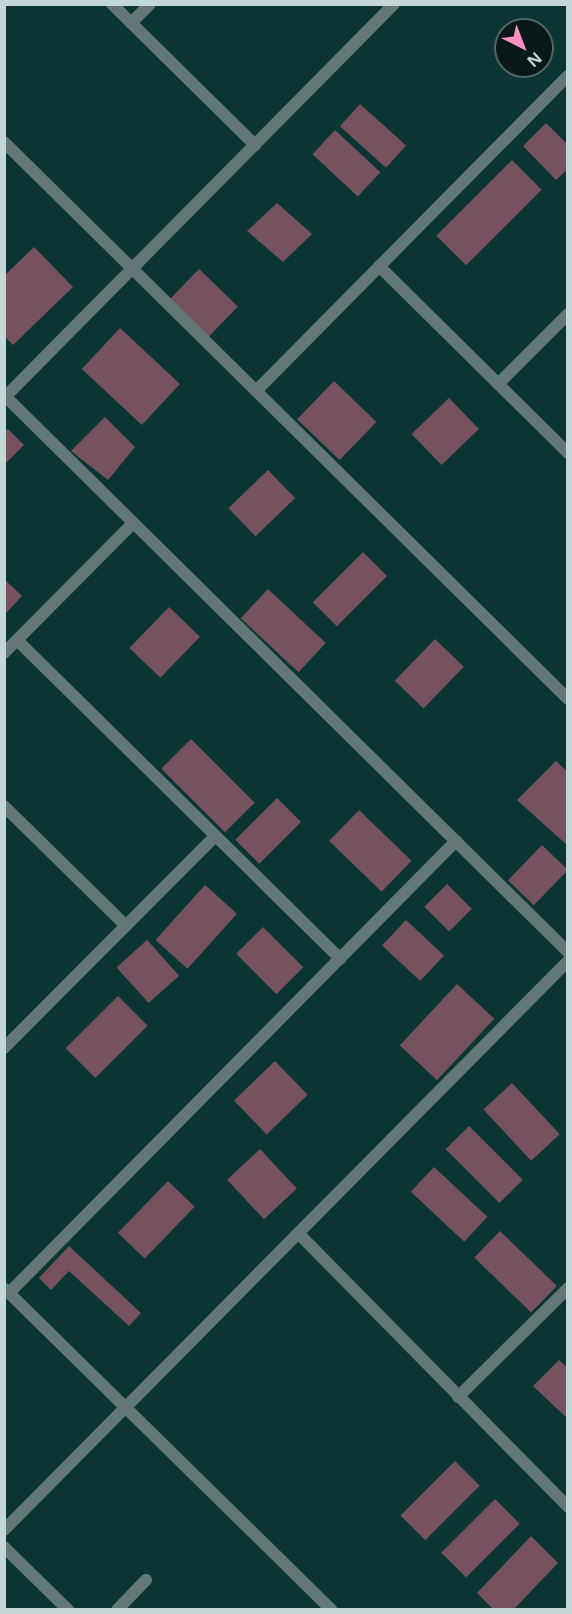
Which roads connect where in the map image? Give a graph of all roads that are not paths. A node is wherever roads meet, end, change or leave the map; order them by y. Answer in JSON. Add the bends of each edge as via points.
{"nodes":[{"id":1,"x":112,"y":4,"type":"edge"},
{"id":2,"x":150,"y":4,"type":"edge"},
{"id":3,"x":394,"y":4,"type":"edge"},
{"id":4,"x":131,"y":23,"type":"junction"},
{"id":5,"x":567,"y":76,"type":"edge"},
{"id":6,"x":255,"y":145,"type":"junction"},
{"id":7,"x":7,"y":150,"type":"edge"},
{"id":8,"x":379,"y":266,"type":"junction"},
{"id":9,"x":133,"y":269,"type":"junction"},
{"id":10,"x":567,"y":314,"type":"edge"},
{"id":11,"x":498,"y":384,"type":"junction"},
{"id":12,"x":256,"y":391,"type":"junction"},
{"id":13,"x":5,"y":398,"type":"edge"},
{"id":14,"x":567,"y":453,"type":"edge"},
{"id":15,"x":134,"y":523,"type":"junction"},
{"id":16,"x":17,"y":640,"type":"junction"},
{"id":17,"x":4,"y":653,"type":"edge"},
{"id":18,"x":567,"y":699,"type":"edge"},
{"id":19,"x":4,"y":806,"type":"edge"},
{"id":20,"x":215,"y":836,"type":"junction"},
{"id":21,"x":456,"y":842,"type":"junction"},
{"id":22,"x":126,"y":926,"type":"junction"},
{"id":23,"x":567,"y":952,"type":"edge"},
{"id":24,"x":340,"y":959,"type":"junction"},
{"id":25,"x":567,"y":961,"type":"edge"},
{"id":26,"x":7,"y":1040,"type":"edge"},
{"id":27,"x":298,"y":1233,"type":"junction"},
{"id":28,"x":567,"y":1288,"type":"edge"},
{"id":29,"x":7,"y":1291,"type":"edge"},
{"id":30,"x":459,"y":1397,"type":"junction"},
{"id":31,"x":126,"y":1407,"type":"junction"},
{"id":32,"x":567,"y":1507,"type":"edge"},
{"id":33,"x":4,"y":1530,"type":"edge"},
{"id":34,"x":4,"y":1547,"type":"edge"},
{"id":35,"x":146,"y":1580,"type":"dead end"},
{"id":36,"x":68,"y":1610,"type":"edge"},
{"id":37,"x":117,"y":1610,"type":"edge"},
{"id":38,"x":332,"y":1610,"type":"edge"}],
"edges":[{"from":1,"to":4,"type":"street"},
{"from":2,"to":4,"type":"street"},
{"from":3,"to":6,"type":"street"},
{"from":4,"to":6,"type":"street"},
{"from":5,"to":8,"type":"street"},
{"from":6,"to":9,"type":"street"},
{"from":7,"to":9,"type":"street"},
{"from":8,"to":11,"type":"street"},
{"from":8,"to":12,"type":"street"},
{"from":9,"to":12,"type":"street"},
{"from":9,"to":13,"type":"street"},
{"from":10,"to":11,"type":"street"},
{"from":11,"to":14,"type":"street"},
{"from":12,"to":18,"type":"street"},
{"from":13,"to":15,"type":"street"},
{"from":15,"to":16,"type":"street"},
{"from":15,"to":21,"type":"street"},
{"from":16,"to":17,"type":"street"},
{"from":16,"to":20,"type":"street"},
{"from":19,"to":22,"type":"street"},
{"from":20,"to":22,"type":"street"},
{"from":20,"to":24,"type":"street"},
{"from":21,"to":23,"type":"street"},
{"from":21,"to":24,"type":"street"},
{"from":22,"to":26,"type":"street"},
{"from":24,"to":29,"type":"street"},
{"from":25,"to":27,"type":"street"},
{"from":27,"to":30,"type":"street"},
{"from":27,"to":31,"type":"street"},
{"from":28,"to":30,"type":"street"},
{"from":29,"to":31,"type":"street"},
{"from":30,"to":32,"type":"street"},
{"from":31,"to":33,"type":"street"},
{"from":31,"to":38,"type":"street"},
{"from":34,"to":36,"type":"street"},
{"from":35,"to":37,"type":"street"}]}
